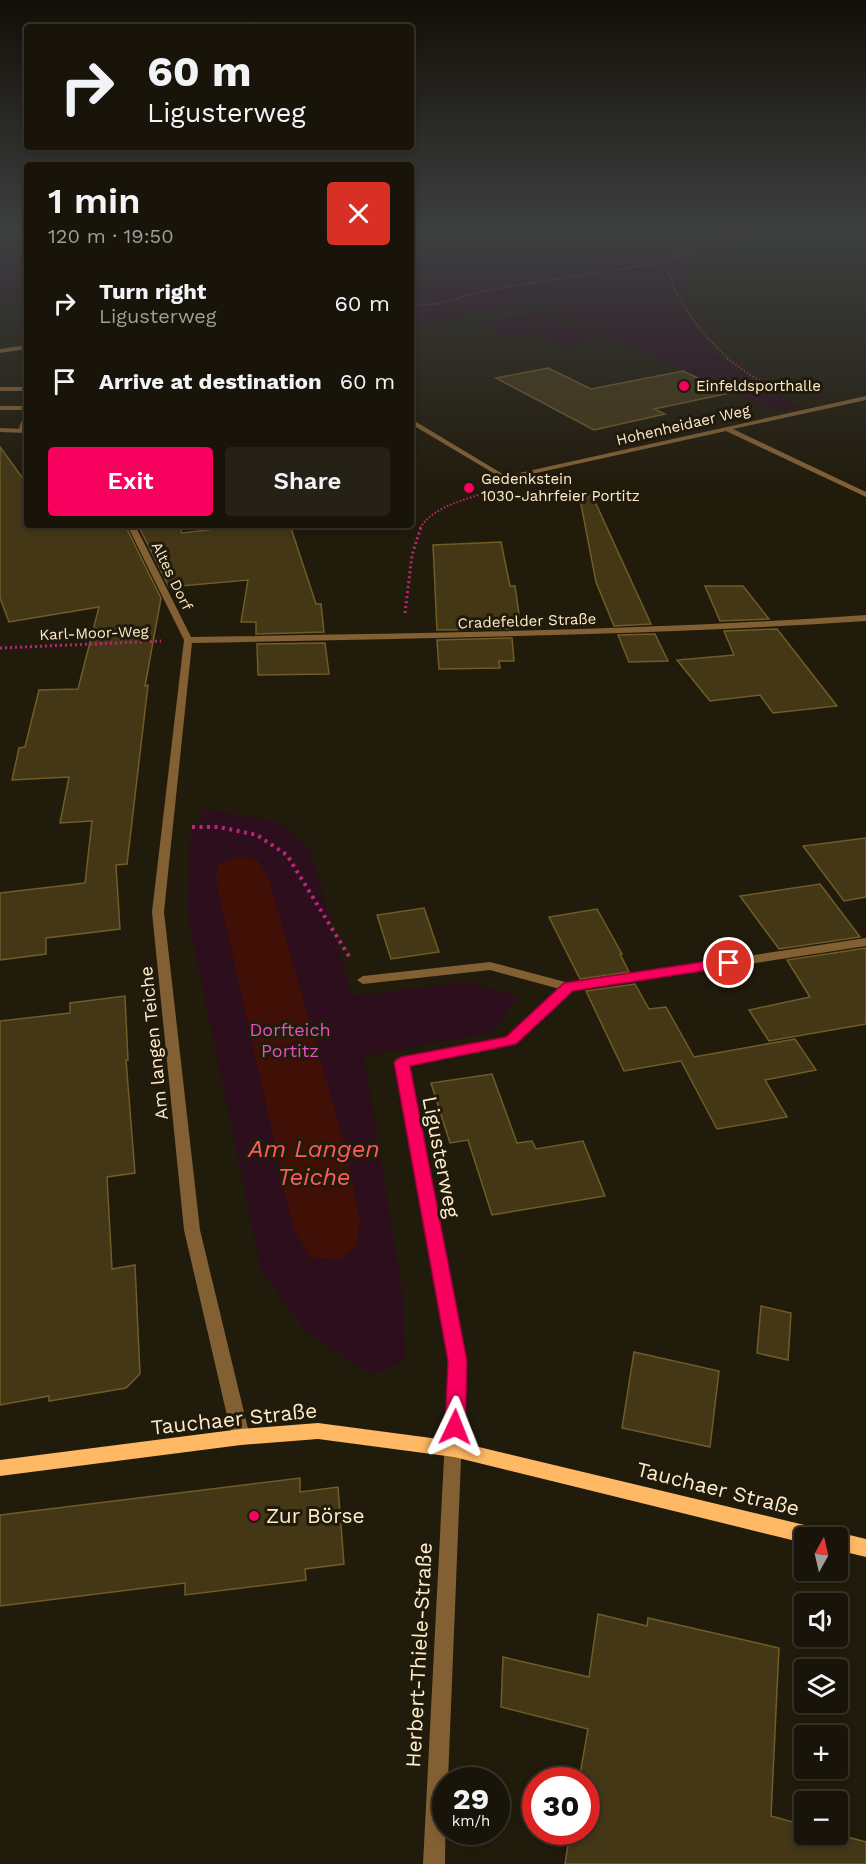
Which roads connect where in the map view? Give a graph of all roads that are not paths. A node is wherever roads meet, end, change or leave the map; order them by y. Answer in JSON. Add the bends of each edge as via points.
{"nodes":[{"id":1,"x":24,"y":347,"type":"edge"},
{"id":2,"x":0,"y":351,"type":"edge"},
{"id":3,"x":0,"y":389,"type":"edge"},
{"id":4,"x":24,"y":389,"type":"edge"},
{"id":5,"x":866,"y":398,"type":"edge"},
{"id":6,"x":0,"y":408,"type":"edge"},
{"id":7,"x":24,"y":408,"type":"edge"},
{"id":8,"x":414,"y":423,"type":"edge"},
{"id":9,"x":727,"y":429,"type":"junction"},
{"id":10,"x":0,"y":430,"type":"edge"},
{"id":11,"x":23,"y":431,"type":"edge"},
{"id":12,"x":866,"y":495,"type":"edge"},
{"id":13,"x":132,"y":528,"type":"edge"},
{"id":14,"x":866,"y":618,"type":"edge"},
{"id":15,"x":188,"y":640,"type":"junction"},
{"id":16,"x":866,"y":942,"type":"edge"},
{"id":17,"x":363,"y":980,"type":"road end"},
{"id":18,"x":569,"y":987,"type":"junction"},
{"id":19,"x":240,"y":1437,"type":"junction"},
{"id":20,"x":454,"y":1449,"type":"junction"},
{"id":21,"x":0,"y":1468,"type":"edge"},
{"id":22,"x":794,"y":1531,"type":"edge"},
{"id":23,"x":848,"y":1544,"type":"edge"},
{"id":24,"x":866,"y":1548,"type":"edge"},
{"id":25,"x":434,"y":1864,"type":"edge"}],
"edges":[{"from":1,"to":2,"type":"street"},
{"from":3,"to":4,"type":"street"},
{"from":5,"to":9,"type":"street","name":"Hohenheidaer Weg"},
{"from":6,"to":7,"type":"street"},
{"from":8,"to":9,"type":"street","name":"Hohenheidaer Weg","via":[[505,478]]},
{"from":9,"to":12,"type":"street"},
{"from":10,"to":11,"type":"street"},
{"from":13,"to":15,"type":"street","name":"Altes Dorf"},
{"from":14,"to":15,"type":"street","name":"Cradefelder Straße","via":[[735,627],[404,638]]},
{"from":15,"to":19,"type":"street","name":"Am langen Teiche","via":[[158,912],[192,1230]]},
{"from":16,"to":18,"type":"street"},
{"from":17,"to":18,"type":"street","via":[[490,966]]},
{"from":18,"to":20,"type":"street","name":"Ligusterweg","via":[[510,1041],[401,1062],[457,1361]]},
{"from":19,"to":20,"type":"main road","name":"Tauchaer Straße","via":[[318,1431]]},
{"from":19,"to":21,"type":"main road","name":"Tauchaer Straße"},
{"from":20,"to":22,"type":"main road","name":"Tauchaer Straße"},
{"from":20,"to":25,"type":"street","name":"Herbert-Thiele-Straße"},
{"from":23,"to":24,"type":"main road"}]}
